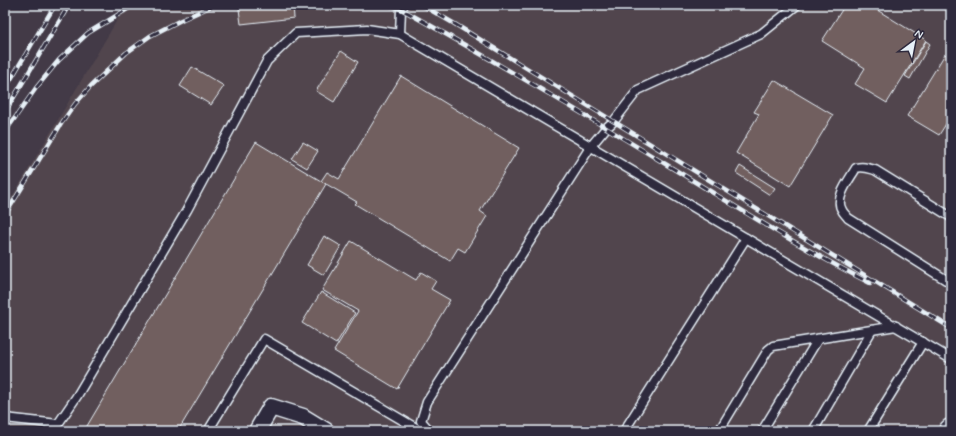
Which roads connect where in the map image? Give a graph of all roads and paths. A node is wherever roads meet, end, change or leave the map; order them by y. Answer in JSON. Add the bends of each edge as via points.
{"nodes":[{"id":1,"x":404,"y":5,"type":"edge"},
{"id":2,"x":797,"y":5,"type":"edge"},
{"id":3,"x":400,"y":34,"type":"junction"},
{"id":4,"x":591,"y":146,"type":"junction"},
{"id":5,"x":951,"y":216,"type":"edge"},
{"id":6,"x":746,"y":238,"type":"junction"},
{"id":7,"x":951,"y":283,"type":"edge"},
{"id":8,"x":896,"y":326,"type":"junction"},
{"id":9,"x":872,"y":330,"type":"junction"},
{"id":10,"x":818,"y":339,"type":"junction"},
{"id":11,"x":923,"y":342,"type":"junction"},
{"id":12,"x":951,"y":359,"type":"edge"},
{"id":13,"x":5,"y":418,"type":"edge"},
{"id":14,"x":208,"y":431,"type":"edge"},
{"id":15,"x":257,"y":431,"type":"edge"},
{"id":16,"x":326,"y":431,"type":"edge"},
{"id":17,"x":421,"y":431,"type":"edge"},
{"id":18,"x":430,"y":431,"type":"edge"},
{"id":19,"x":624,"y":431,"type":"edge"},
{"id":20,"x":719,"y":431,"type":"edge"},
{"id":21,"x":762,"y":431,"type":"edge"},
{"id":22,"x":813,"y":431,"type":"edge"},
{"id":23,"x":868,"y":431,"type":"edge"}],
"edges":[{"from":1,"to":3,"type":"lane","via":[[401,9]]},
{"from":2,"to":4,"type":"lane","via":[[761,34],[638,90]]},
{"from":3,"to":4,"type":"lane"},
{"from":3,"to":13,"type":"lane","via":[[367,29],[296,33],[276,52],[267,61],[186,210],[58,424]]},
{"from":4,"to":6,"type":"lane"},
{"from":4,"to":18,"type":"lane","via":[[427,402],[421,421]]},
{"from":5,"to":7,"type":"lane","via":[[867,167],[856,168],[841,193],[841,210],[848,218]]},
{"from":6,"to":8,"type":"lane"},
{"from":6,"to":19,"type":"lane"},
{"from":8,"to":9,"type":"lane"},
{"from":8,"to":11,"type":"lane"},
{"from":9,"to":10,"type":"lane"},
{"from":9,"to":22,"type":"lane"},
{"from":10,"to":20,"type":"lane","via":[[772,346]]},
{"from":10,"to":21,"type":"lane"},
{"from":11,"to":12,"type":"lane"},
{"from":11,"to":23,"type":"lane"},
{"from":14,"to":17,"type":"lane","via":[[264,339]]},
{"from":15,"to":16,"type":"street","via":[[271,407],[302,417]]}]}
